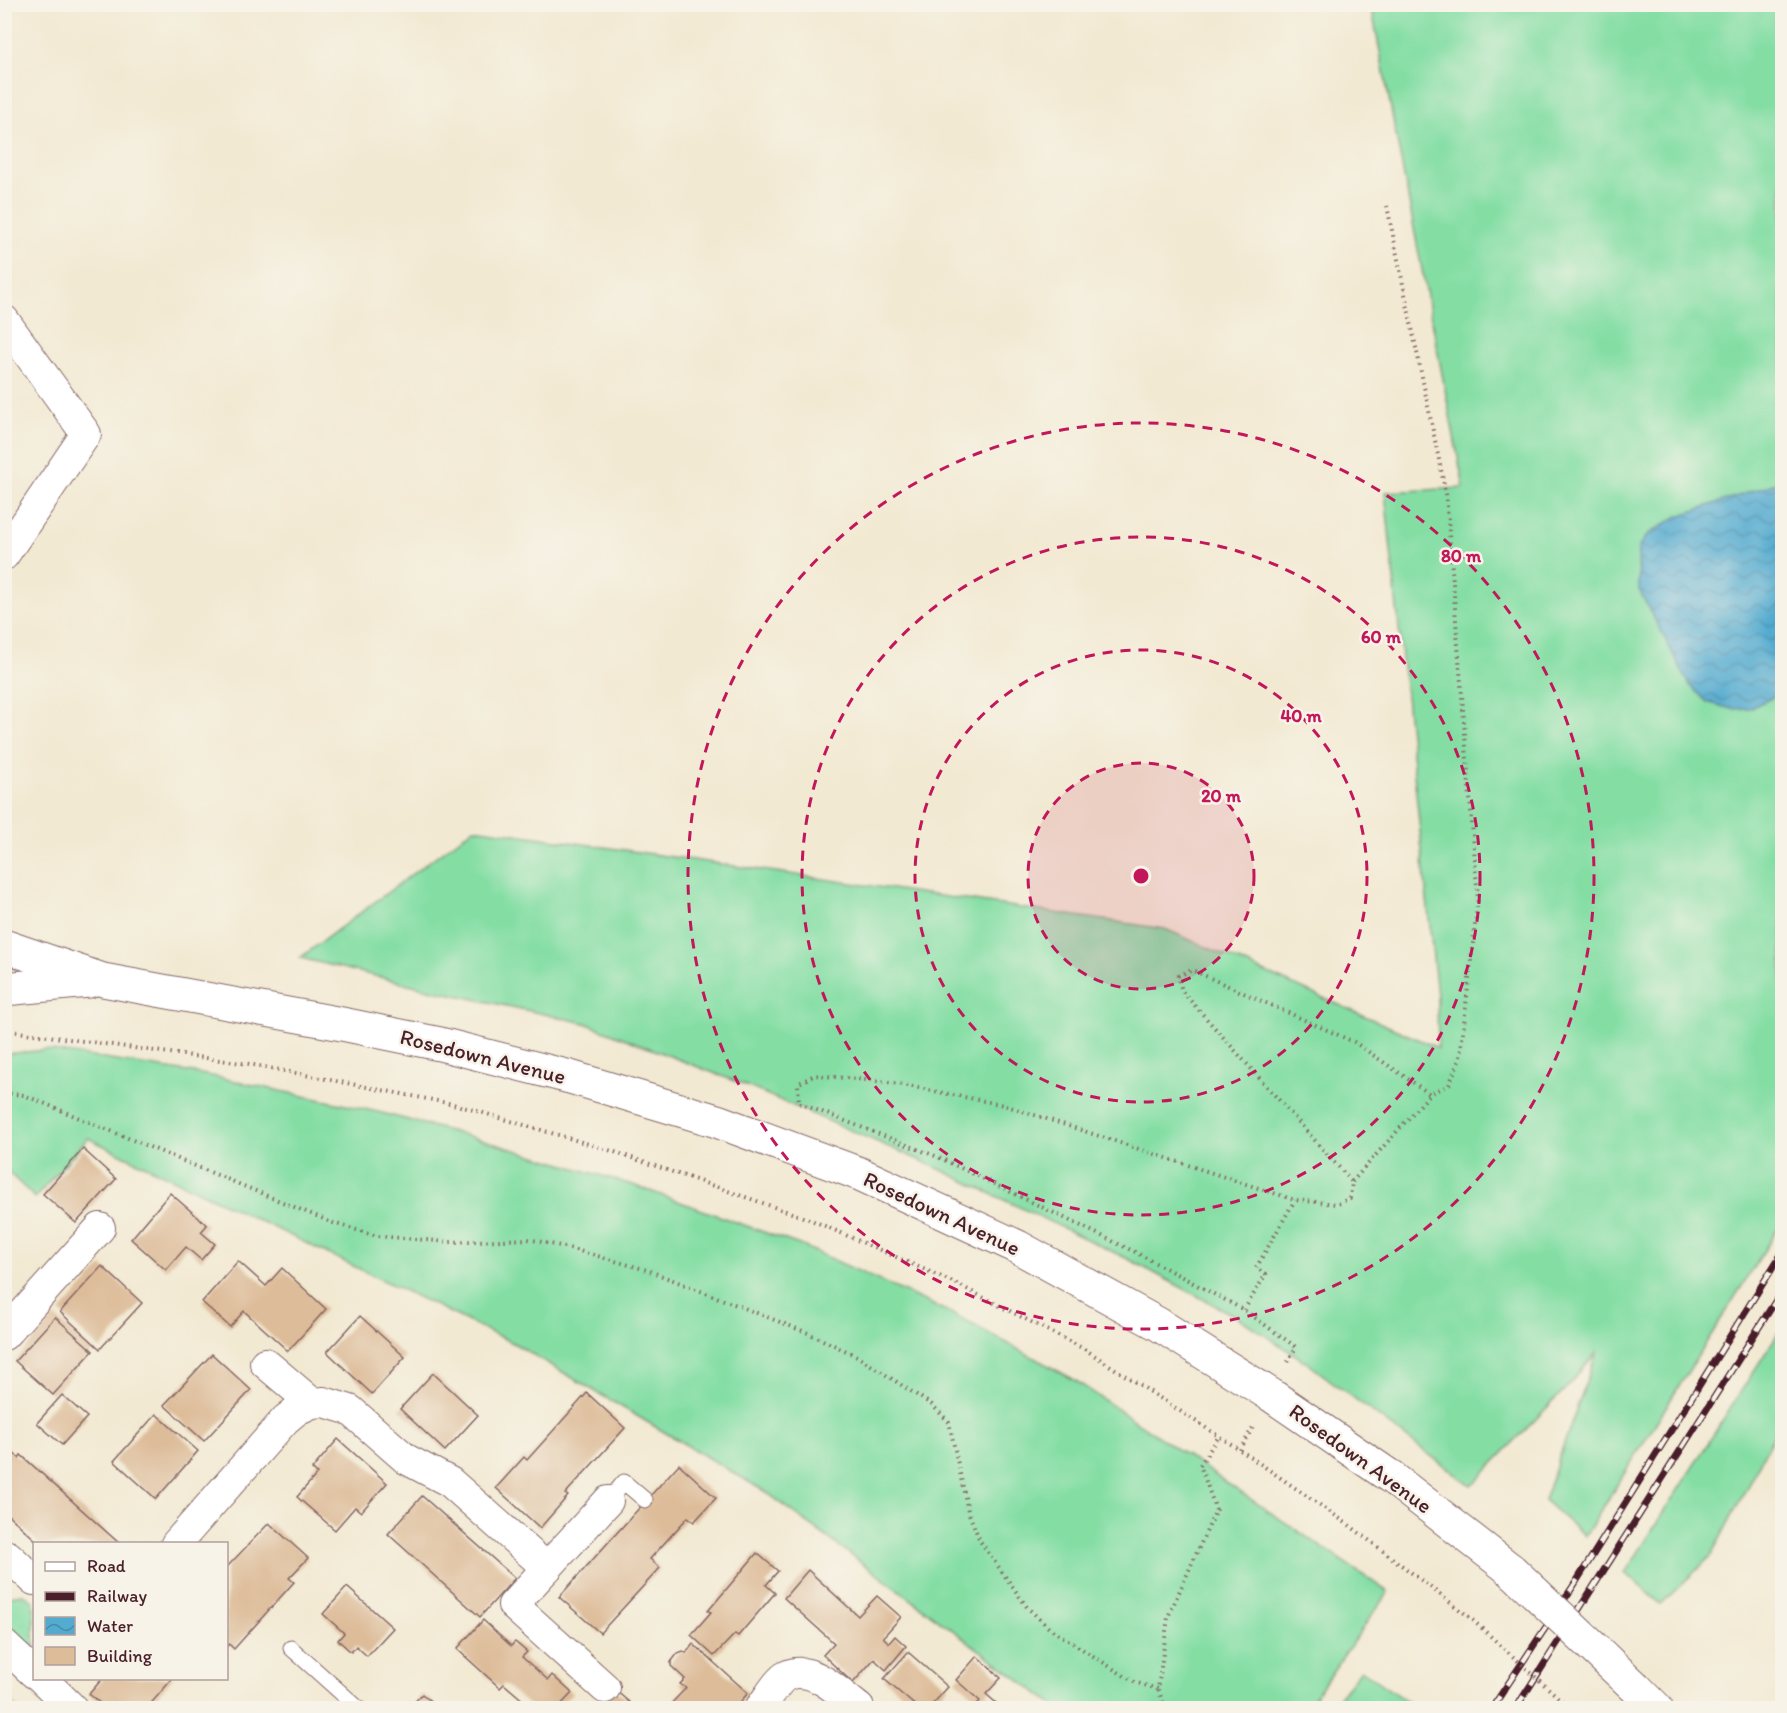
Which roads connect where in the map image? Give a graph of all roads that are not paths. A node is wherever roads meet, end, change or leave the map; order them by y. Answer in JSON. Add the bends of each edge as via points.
{"nodes":[{"id":1,"x":4,"y":320,"type":"edge"},
{"id":2,"x":5,"y":554,"type":"edge"},
{"id":3,"x":4,"y":946,"type":"edge"},
{"id":4,"x":103,"y":980,"type":"junction"},
{"id":5,"x":4,"y":989,"type":"edge"},
{"id":6,"x":100,"y":1228,"type":"dead end"},
{"id":7,"x":10,"y":1329,"type":"edge"},
{"id":8,"x":266,"y":1363,"type":"dead end"},
{"id":9,"x":312,"y":1403,"type":"junction"},
{"id":10,"x":645,"y":1500,"type":"dead end"},
{"id":11,"x":608,"y":1501,"type":"joint"},
{"id":12,"x":178,"y":1542,"type":"edge"},
{"id":13,"x":6,"y":1557,"type":"edge"},
{"id":14,"x":547,"y":1568,"type":"junction"},
{"id":15,"x":33,"y":1579,"type":"edge"},
{"id":16,"x":4,"y":1645,"type":"edge"},
{"id":17,"x":291,"y":1648,"type":"dead end"},
{"id":18,"x":33,"y":1669,"type":"edge"},
{"id":19,"x":46,"y":1680,"type":"edge"},
{"id":20,"x":605,"y":1688,"type":"dead end"},
{"id":21,"x":1646,"y":1698,"type":"edge"},
{"id":22,"x":72,"y":1708,"type":"edge"},
{"id":23,"x":358,"y":1708,"type":"edge"},
{"id":24,"x":760,"y":1708,"type":"edge"},
{"id":25,"x":859,"y":1708,"type":"edge"}],
"edges":[{"from":1,"to":2,"type":"street","via":[[86,434]]},
{"from":3,"to":4,"type":"street","name":"Rosedown Avenue"},
{"from":4,"to":5,"type":"street","name":"Rosedown Avenue"},
{"from":4,"to":21,"type":"street","name":"Rosedown Avenue","bridge":true,"via":[[440,1044],[717,1120],[860,1174],[1018,1247],[1158,1324],[1391,1477],[1511,1570]]},
{"from":6,"to":7,"type":"street"},
{"from":8,"to":9,"type":"street"},
{"from":9,"to":12,"type":"street","via":[[285,1420]]},
{"from":9,"to":14,"type":"street","via":[[324,1402],[350,1410],[406,1459],[450,1482]]},
{"from":10,"to":11,"type":"lane","via":[[624,1482]]},
{"from":11,"to":14,"type":"street"},
{"from":13,"to":15,"type":"street"},
{"from":14,"to":20,"type":"street","via":[[513,1605]]},
{"from":16,"to":18,"type":"street"},
{"from":17,"to":23,"type":"lane"},
{"from":19,"to":22,"type":"street"},
{"from":24,"to":25,"type":"street","via":[[785,1677],[803,1672]]}]}
